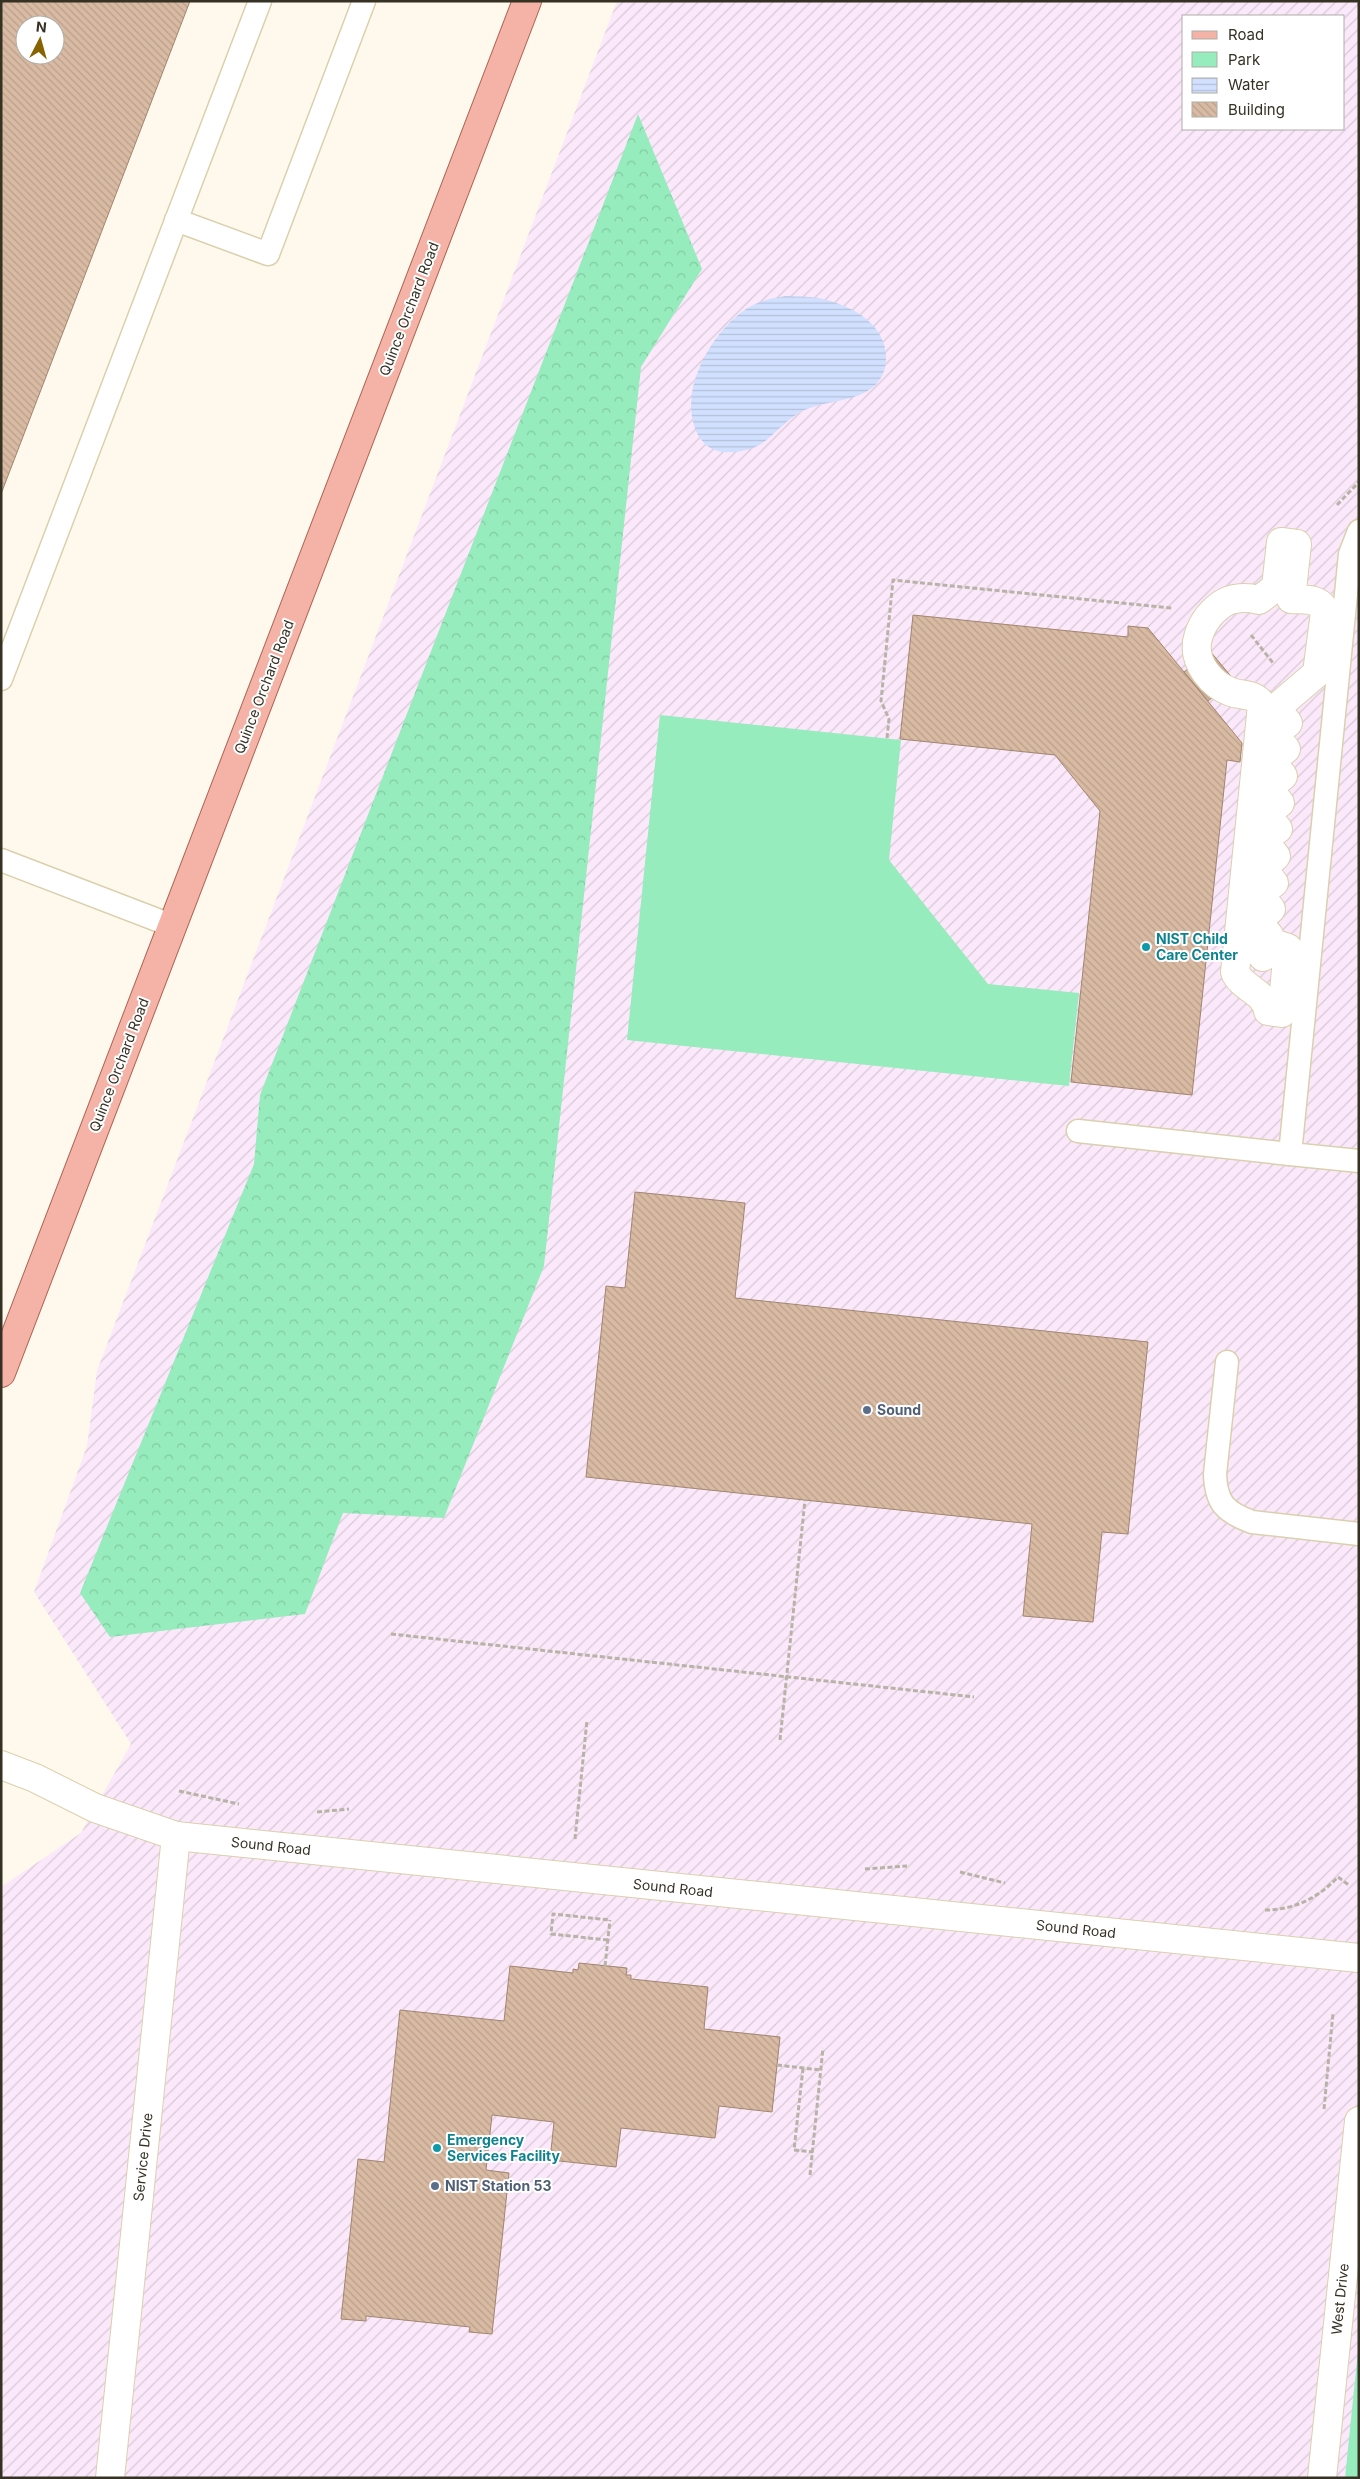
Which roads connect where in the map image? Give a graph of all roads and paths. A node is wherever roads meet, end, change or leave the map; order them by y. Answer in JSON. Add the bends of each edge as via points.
{"nodes":[{"id":1,"x":260,"y":1,"type":"edge"},
{"id":2,"x":364,"y":1,"type":"edge"},
{"id":3,"x":527,"y":1,"type":"edge"},
{"id":4,"x":176,"y":220,"type":"junction"},
{"id":5,"x":1359,"y":482,"type":"edge"},
{"id":6,"x":1332,"y":513,"type":"dead end"},
{"id":7,"x":1359,"y":531,"type":"edge"},
{"id":8,"x":1202,"y":627,"type":"junction"},
{"id":9,"x":1,"y":679,"type":"edge"},
{"id":10,"x":886,"y":738,"type":"dead end"},
{"id":11,"x":1,"y":860,"type":"edge"},
{"id":12,"x":173,"y":926,"type":"junction"},
{"id":13,"x":1078,"y":1131,"type":"dead end"},
{"id":14,"x":1290,"y":1154,"type":"junction"},
{"id":15,"x":1359,"y":1161,"type":"edge"},
{"id":16,"x":1227,"y":1362,"type":"dead end"},
{"id":17,"x":1,"y":1373,"type":"edge"},
{"id":18,"x":805,"y":1500,"type":"dead end"},
{"id":19,"x":1359,"y":1534,"type":"edge"},
{"id":20,"x":391,"y":1634,"type":"dead end"},
{"id":21,"x":786,"y":1677,"type":"junction"},
{"id":22,"x":974,"y":1697,"type":"dead end"},
{"id":23,"x":587,"y":1720,"type":"dead end"},
{"id":24,"x":780,"y":1740,"type":"dead end"},
{"id":25,"x":1,"y":1765,"type":"edge"},
{"id":26,"x":178,"y":1791,"type":"dead end"},
{"id":27,"x":240,"y":1804,"type":"dead end"},
{"id":28,"x":349,"y":1809,"type":"dead end"},
{"id":29,"x":311,"y":1812,"type":"dead end"},
{"id":30,"x":176,"y":1836,"type":"junction"},
{"id":31,"x":575,"y":1839,"type":"dead end"},
{"id":32,"x":960,"y":1872,"type":"dead end"},
{"id":33,"x":1006,"y":1883,"type":"dead end"},
{"id":34,"x":1350,"y":1886,"type":"dead end"},
{"id":35,"x":1259,"y":1910,"type":"dead end"},
{"id":36,"x":610,"y":1920,"type":"dead end"},
{"id":37,"x":610,"y":1926,"type":"dead end"},
{"id":38,"x":608,"y":1940,"type":"junction"},
{"id":39,"x":1359,"y":1958,"type":"edge"},
{"id":40,"x":605,"y":1966,"type":"dead end"},
{"id":41,"x":823,"y":2048,"type":"dead end"},
{"id":42,"x":777,"y":2065,"type":"dead end"},
{"id":43,"x":803,"y":2068,"type":"junction"},
{"id":44,"x":821,"y":2070,"type":"junction"},
{"id":45,"x":1359,"y":2121,"type":"edge"},
{"id":46,"x":813,"y":2152,"type":"junction"},
{"id":47,"x":810,"y":2175,"type":"dead end"},
{"id":48,"x":110,"y":2478,"type":"edge"},
{"id":49,"x":1322,"y":2478,"type":"edge"}],
"edges":[{"from":1,"to":4,"type":"lane"},
{"from":2,"to":4,"type":"lane","via":[[268,254]]},
{"from":3,"to":12,"type":"main road","name":"Quince Orchard Road"},
{"from":4,"to":9,"type":"lane"},
{"from":5,"to":6,"type":"path","via":[[1340,500]]},
{"from":7,"to":14,"type":"lane","via":[[1350,554]]},
{"from":8,"to":8,"type":"street","via":[[1214,610],[1225,602],[1259,600],[1269,594],[1276,587],[1281,542],[1297,544],[1290,599],[1317,601],[1325,612],[1317,672],[1276,708],[1288,723],[1274,734],[1286,749],[1271,761],[1283,776],[1268,788],[1280,803],[1266,814],[1278,828],[1263,840],[1276,856],[1262,868],[1274,883],[1259,894],[1271,909],[1257,921],[1268,935],[1254,947],[1263,958],[1279,945],[1288,948],[1282,1013],[1268,1011],[1261,997],[1235,972],[1262,705],[1252,696],[1222,689],[1204,671],[1197,645]]},
{"from":8,"to":10,"type":"path","via":[[1178,609],[893,580],[881,701],[889,719]]},
{"from":11,"to":12,"type":"lane"},
{"from":12,"to":17,"type":"main road","name":"Quince Orchard Road"},
{"from":13,"to":14,"type":"lane"},
{"from":14,"to":15,"type":"lane"},
{"from":16,"to":19,"type":"lane","via":[[1215,1474],[1216,1490],[1222,1505],[1236,1516],[1252,1522]]},
{"from":18,"to":21,"type":"path"},
{"from":20,"to":21,"type":"path"},
{"from":21,"to":22,"type":"path"},
{"from":21,"to":24,"type":"path"},
{"from":23,"to":31,"type":"path"},
{"from":25,"to":30,"type":"street","name":"Sound Road","via":[[95,1808]]},
{"from":26,"to":27,"type":"path"},
{"from":28,"to":29,"type":"path"},
{"from":30,"to":39,"type":"street","name":"Sound Road"},
{"from":30,"to":48,"type":"street","name":"Service Drive"},
{"from":32,"to":33,"type":"path"},
{"from":34,"to":35,"type":"path","via":[[1338,1877],[1321,1892],[1294,1907]]},
{"from":36,"to":38,"type":"path","via":[[553,1914],[551,1934]]},
{"from":37,"to":38,"type":"path"},
{"from":38,"to":40,"type":"path"},
{"from":41,"to":44,"type":"path"},
{"from":42,"to":43,"type":"path"},
{"from":43,"to":44,"type":"path"},
{"from":43,"to":46,"type":"path","via":[[794,2150]]},
{"from":44,"to":46,"type":"path"},
{"from":45,"to":49,"type":"street","name":"West Drive"},
{"from":46,"to":47,"type":"path"}]}
